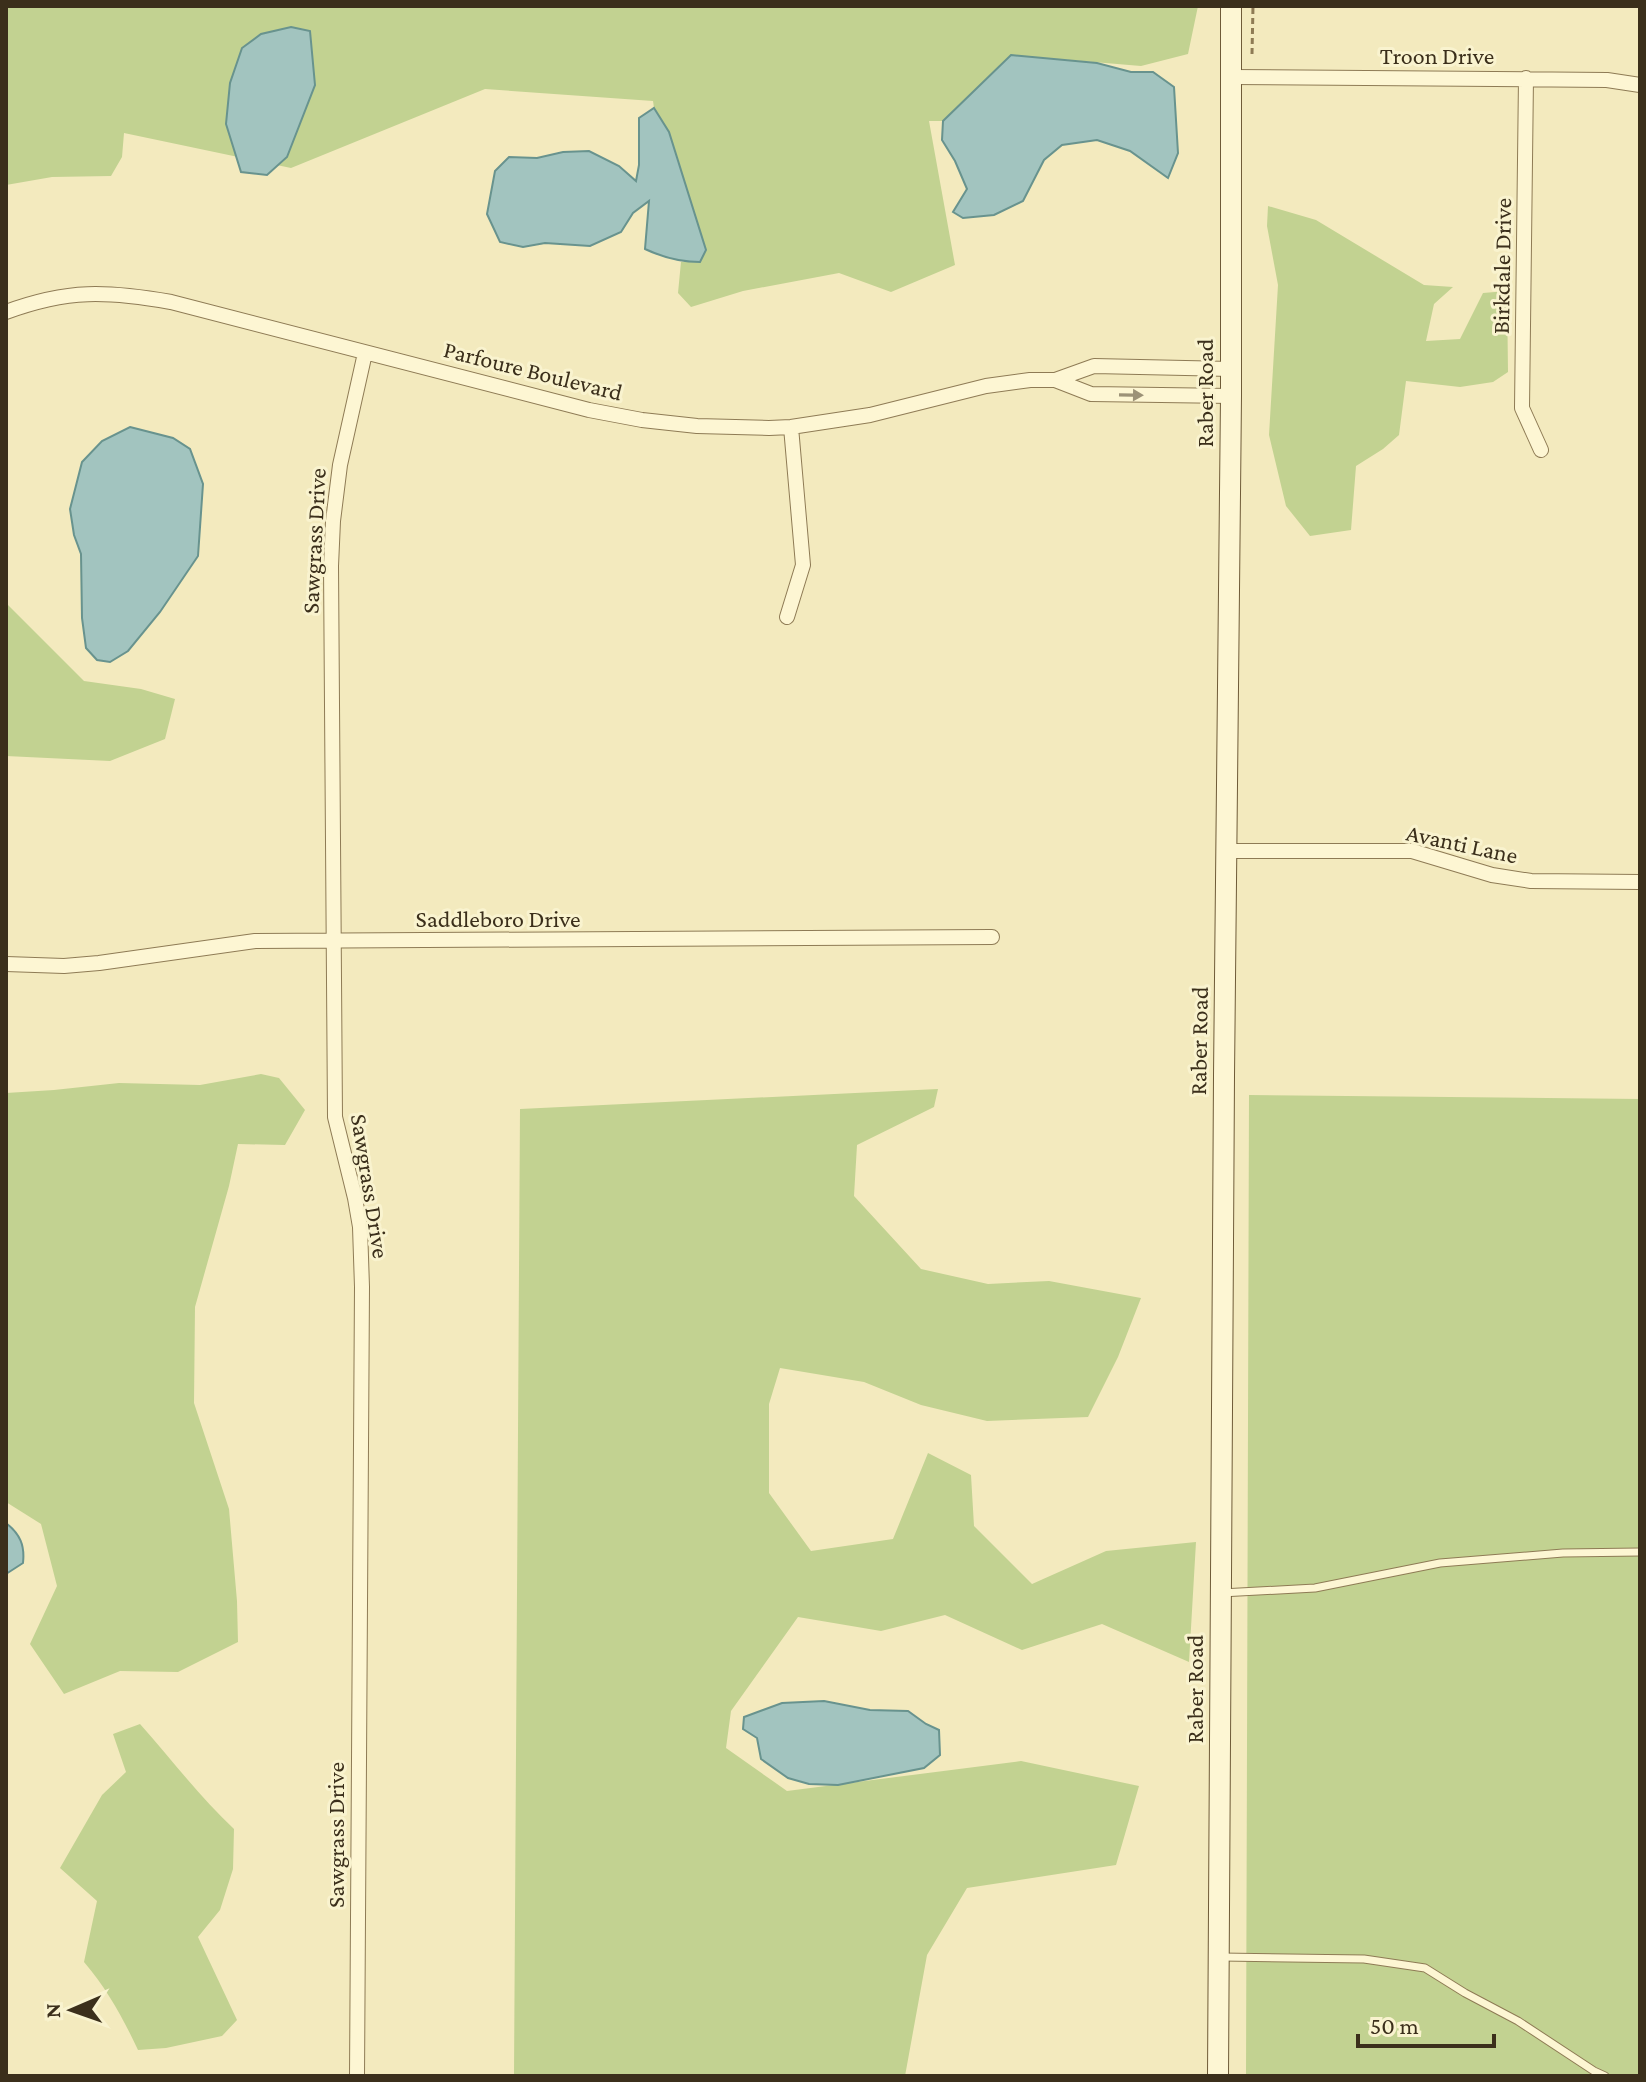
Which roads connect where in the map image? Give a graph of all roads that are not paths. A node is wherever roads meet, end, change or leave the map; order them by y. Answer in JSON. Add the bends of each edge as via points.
{"nodes":[{"id":1,"x":1231,"y":6,"type":"edge"},
{"id":2,"x":1242,"y":77,"type":"junction"},
{"id":3,"x":1526,"y":78,"type":"junction"},
{"id":4,"x":1640,"y":85,"type":"edge"},
{"id":5,"x":6,"y":312,"type":"edge"},
{"id":6,"x":365,"y":353,"type":"junction"},
{"id":7,"x":1231,"y":369,"type":"junction"},
{"id":8,"x":1055,"y":380,"type":"junction"},
{"id":9,"x":1231,"y":396,"type":"junction"},
{"id":10,"x":791,"y":427,"type":"junction"},
{"id":11,"x":1541,"y":450,"type":"dead end"},
{"id":12,"x":787,"y":617,"type":"dead end"},
{"id":13,"x":1228,"y":851,"type":"junction"},
{"id":14,"x":1640,"y":882,"type":"edge"},
{"id":15,"x":992,"y":937,"type":"dead end"},
{"id":16,"x":333,"y":940,"type":"junction"},
{"id":17,"x":6,"y":964,"type":"edge"},
{"id":18,"x":1640,"y":1552,"type":"edge"},
{"id":19,"x":1221,"y":1593,"type":"junction"},
{"id":20,"x":1219,"y":1957,"type":"junction"},
{"id":21,"x":357,"y":2076,"type":"edge"},
{"id":22,"x":1218,"y":2076,"type":"edge"},
{"id":23,"x":1605,"y":2076,"type":"edge"}],
"edges":[{"from":1,"to":2,"type":"street","name":"Raber Road"},
{"from":2,"to":3,"type":"street","name":"Troon Drive"},
{"from":2,"to":7,"type":"street","name":"Raber Road"},
{"from":3,"to":4,"type":"street","name":"Troon Drive"},
{"from":3,"to":11,"type":"street","name":"Birkdale Drive","via":[[1522,408]]},
{"from":5,"to":6,"type":"street","name":"Parfoure Boulevard","via":[[63,296],[123,294]]},
{"from":6,"to":10,"type":"street","name":"Parfoure Boulevard","via":[[642,420]]},
{"from":6,"to":16,"type":"street","name":"Sawgrass Drive","via":[[333,521]]},
{"from":7,"to":8,"type":"street","name":"Parfoure Boulevard","via":[[1094,366]]},
{"from":7,"to":9,"type":"street","name":"Raber Road"},
{"from":8,"to":9,"type":"street","name":"Parfoure Boulevard","one_way":true,"via":[[1091,394]]},
{"from":8,"to":10,"type":"street","name":"Parfoure Boulevard","via":[[986,386],[870,415]]},
{"from":9,"to":13,"type":"street","name":"Raber Road"},
{"from":10,"to":12,"type":"street","via":[[803,565]]},
{"from":13,"to":14,"type":"street","name":"Avanti Lane","via":[[1412,851],[1531,881]]},
{"from":13,"to":19,"type":"street","name":"Raber Road"},
{"from":15,"to":16,"type":"street","name":"Saddleboro Drive"},
{"from":16,"to":17,"type":"street","name":"Saddleboro Drive","via":[[255,941],[64,966]]},
{"from":16,"to":21,"type":"street","name":"Sawgrass Drive","via":[[335,1117],[360,1227],[362,1287]]},
{"from":18,"to":19,"type":"lane","via":[[1440,1563],[1315,1588]]},
{"from":19,"to":20,"type":"street","name":"Raber Road"},
{"from":20,"to":22,"type":"street","name":"Raber Road"},
{"from":20,"to":23,"type":"lane","via":[[1364,1959],[1425,1968]]}]}
